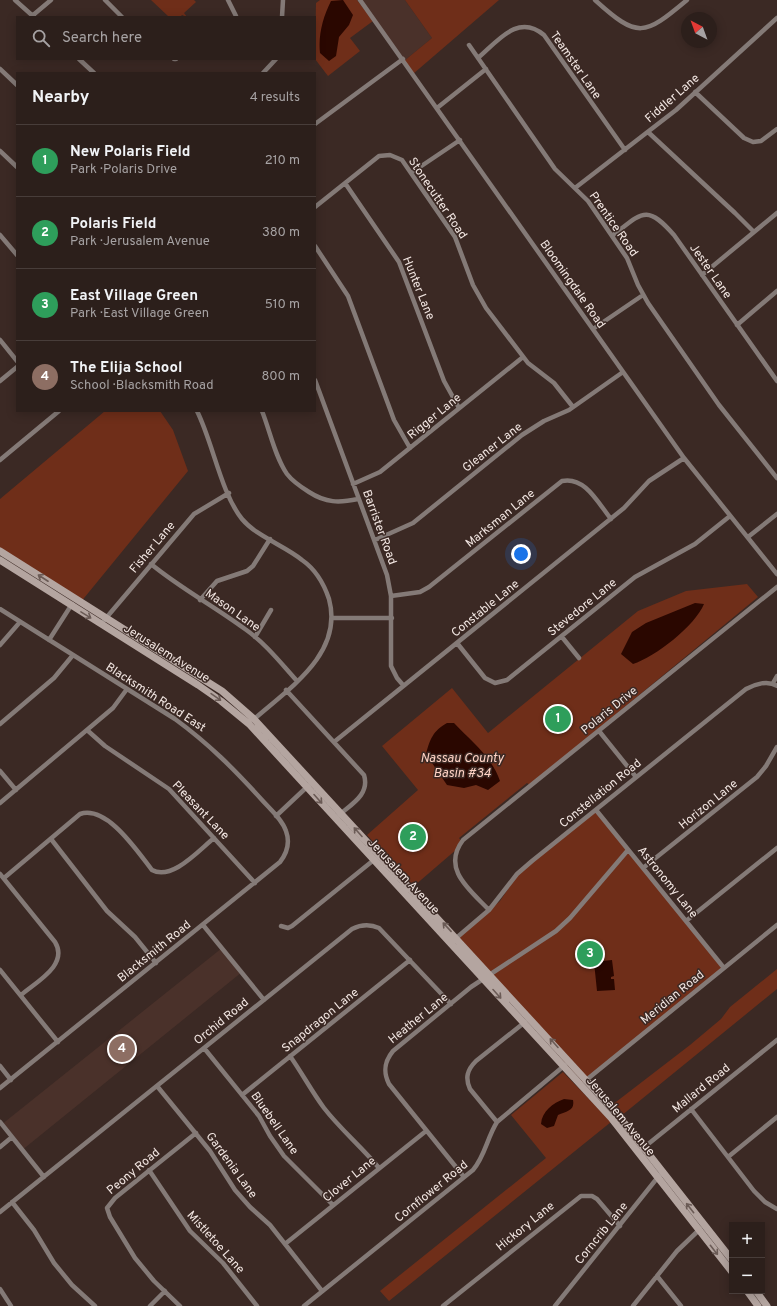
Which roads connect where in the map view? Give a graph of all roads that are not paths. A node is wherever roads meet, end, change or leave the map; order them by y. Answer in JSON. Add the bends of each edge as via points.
{"nodes":[{"id":1,"x":15,"y":0,"type":"edge"},
{"id":2,"x":51,"y":0,"type":"edge"},
{"id":3,"x":105,"y":0,"type":"edge"},
{"id":4,"x":228,"y":0,"type":"edge"},
{"id":5,"x":283,"y":0,"type":"edge"},
{"id":6,"x":360,"y":0,"type":"edge"},
{"id":7,"x":595,"y":0,"type":"edge"},
{"id":8,"x":687,"y":0,"type":"edge"},
{"id":9,"x":33,"y":16,"type":"edge"},
{"id":10,"x":121,"y":16,"type":"edge"},
{"id":11,"x":236,"y":16,"type":"edge"},
{"id":12,"x":282,"y":16,"type":"edge"},
{"id":13,"x":777,"y":18,"type":"edge"},
{"id":14,"x":469,"y":45,"type":"dead end"},
{"id":15,"x":478,"y":58,"type":"junction"},
{"id":16,"x":403,"y":59,"type":"junction"},
{"id":17,"x":80,"y":60,"type":"edge"},
{"id":18,"x":275,"y":60,"type":"edge"},
{"id":19,"x":0,"y":69,"type":"edge"},
{"id":20,"x":486,"y":69,"type":"junction"},
{"id":21,"x":93,"y":72,"type":"edge"},
{"id":22,"x":264,"y":72,"type":"edge"},
{"id":23,"x":16,"y":84,"type":"edge"},
{"id":24,"x":695,"y":92,"type":"junction"},
{"id":25,"x":438,"y":108,"type":"junction"},
{"id":26,"x":316,"y":123,"type":"edge"},
{"id":27,"x":777,"y":129,"type":"edge"},
{"id":28,"x":648,"y":132,"type":"junction"},
{"id":29,"x":460,"y":140,"type":"junction"},
{"id":30,"x":625,"y":150,"type":"junction"},
{"id":31,"x":0,"y":151,"type":"edge"},
{"id":32,"x":16,"y":165,"type":"edge"},
{"id":33,"x":411,"y":173,"type":"junction"},
{"id":34,"x":345,"y":183,"type":"junction"},
{"id":35,"x":575,"y":188,"type":"junction"},
{"id":36,"x":316,"y":206,"type":"edge"},
{"id":37,"x":777,"y":213,"type":"edge"},
{"id":38,"x":754,"y":232,"type":"junction"},
{"id":39,"x":0,"y":235,"type":"edge"},
{"id":40,"x":612,"y":236,"type":"junction"},
{"id":41,"x":316,"y":248,"type":"edge"},
{"id":42,"x":320,"y":254,"type":"junction"},
{"id":43,"x":16,"y":255,"type":"edge"},
{"id":44,"x":316,"y":257,"type":"edge"},
{"id":45,"x":702,"y":275,"type":"junction"},
{"id":46,"x":777,"y":291,"type":"edge"},
{"id":47,"x":643,"y":295,"type":"junction"},
{"id":48,"x":737,"y":325,"type":"junction"},
{"id":49,"x":593,"y":329,"type":"junction"},
{"id":50,"x":0,"y":340,"type":"edge"},
{"id":51,"x":523,"y":357,"type":"junction"},
{"id":52,"x":16,"y":360,"type":"edge"},
{"id":53,"x":16,"y":368,"type":"edge"},
{"id":54,"x":623,"y":372,"type":"junction"},
{"id":55,"x":0,"y":381,"type":"edge"},
{"id":56,"x":777,"y":381,"type":"edge"},
{"id":57,"x":316,"y":383,"type":"edge"},
{"id":58,"x":573,"y":407,"type":"junction"},
{"id":59,"x":459,"y":408,"type":"junction"},
{"id":60,"x":58,"y":412,"type":"edge"},
{"id":61,"x":197,"y":412,"type":"edge"},
{"id":62,"x":262,"y":412,"type":"edge"},
{"id":63,"x":410,"y":448,"type":"junction"},
{"id":64,"x":684,"y":458,"type":"junction"},
{"id":65,"x":0,"y":460,"type":"edge"},
{"id":66,"x":777,"y":478,"type":"edge"},
{"id":67,"x":353,"y":484,"type":"junction"},
{"id":68,"x":228,"y":493,"type":"junction"},
{"id":69,"x":358,"y":499,"type":"junction"},
{"id":70,"x":777,"y":514,"type":"edge"},
{"id":71,"x":730,"y":516,"type":"junction"},
{"id":72,"x":611,"y":519,"type":"junction"},
{"id":73,"x":748,"y":537,"type":"junction"},
{"id":74,"x":270,"y":539,"type":"junction"},
{"id":75,"x":375,"y":540,"type":"junction"},
{"id":76,"x":0,"y":551,"type":"edge"},
{"id":77,"x":0,"y":560,"type":"edge"},
{"id":78,"x":151,"y":564,"type":"junction"},
{"id":79,"x":777,"y":574,"type":"edge"},
{"id":80,"x":777,"y":587,"type":"edge"},
{"id":81,"x":391,"y":596,"type":"junction"},
{"id":82,"x":200,"y":600,"type":"junction"},
{"id":83,"x":73,"y":602,"type":"junction"},
{"id":84,"x":0,"y":609,"type":"edge"},
{"id":85,"x":271,"y":610,"type":"dead end"},
{"id":86,"x":106,"y":618,"type":"junction"},
{"id":87,"x":332,"y":618,"type":"junction"},
{"id":88,"x":392,"y":618,"type":"junction"},
{"id":89,"x":20,"y":622,"type":"junction"},
{"id":90,"x":101,"y":624,"type":"junction"},
{"id":91,"x":255,"y":637,"type":"junction"},
{"id":92,"x":562,"y":637,"type":"junction"},
{"id":93,"x":49,"y":640,"type":"junction"},
{"id":94,"x":457,"y":643,"type":"junction"},
{"id":95,"x":0,"y":645,"type":"edge"},
{"id":96,"x":73,"y":655,"type":"junction"},
{"id":97,"x":168,"y":657,"type":"junction"},
{"id":98,"x":579,"y":658,"type":"dead end"},
{"id":99,"x":164,"y":663,"type":"junction"},
{"id":100,"x":777,"y":676,"type":"edge"},
{"id":101,"x":297,"y":681,"type":"junction"},
{"id":102,"x":403,"y":685,"type":"junction"},
{"id":103,"x":775,"y":685,"type":"edge"},
{"id":104,"x":127,"y":689,"type":"junction"},
{"id":105,"x":286,"y":690,"type":"junction"},
{"id":106,"x":251,"y":721,"type":"junction"},
{"id":107,"x":0,"y":724,"type":"edge"},
{"id":108,"x":86,"y":730,"type":"junction"},
{"id":109,"x":599,"y":731,"type":"junction"},
{"id":110,"x":334,"y":742,"type":"junction"},
{"id":111,"x":777,"y":747,"type":"edge"},
{"id":112,"x":0,"y":771,"type":"edge"},
{"id":113,"x":636,"y":777,"type":"junction"},
{"id":114,"x":310,"y":784,"type":"junction"},
{"id":115,"x":16,"y":790,"type":"junction"},
{"id":116,"x":0,"y":803,"type":"edge"},
{"id":117,"x":596,"y":810,"type":"junction"},
{"id":118,"x":342,"y":813,"type":"junction"},
{"id":119,"x":276,"y":816,"type":"junction"},
{"id":120,"x":336,"y":818,"type":"junction"},
{"id":121,"x":214,"y":838,"type":"junction"},
{"id":122,"x":51,"y":839,"type":"junction"},
{"id":123,"x":777,"y":848,"type":"edge"},
{"id":124,"x":628,"y":850,"type":"junction"},
{"id":125,"x":377,"y":858,"type":"junction"},
{"id":126,"x":643,"y":868,"type":"junction"},
{"id":127,"x":0,"y":874,"type":"edge"},
{"id":128,"x":4,"y":878,"type":"junction"},
{"id":129,"x":255,"y":883,"type":"junction"},
{"id":130,"x":488,"y":910,"type":"junction"},
{"id":131,"x":686,"y":921,"type":"junction"},
{"id":132,"x":203,"y":925,"type":"junction"},
{"id":133,"x":777,"y":925,"type":"edge"},
{"id":134,"x":281,"y":926,"type":"dead end"},
{"id":135,"x":457,"y":938,"type":"junction"},
{"id":136,"x":451,"y":943,"type":"junction"},
{"id":137,"x":410,"y":960,"type":"junction"},
{"id":138,"x":156,"y":963,"type":"junction"},
{"id":139,"x":724,"y":968,"type":"junction"},
{"id":140,"x":0,"y":970,"type":"edge"},
{"id":141,"x":487,"y":977,"type":"junction"},
{"id":142,"x":20,"y":995,"type":"junction"},
{"id":143,"x":264,"y":1000,"type":"junction"},
{"id":144,"x":451,"y":1004,"type":"junction"},
{"id":145,"x":530,"y":1018,"type":"junction"},
{"id":146,"x":524,"y":1023,"type":"junction"},
{"id":147,"x":777,"y":1040,"type":"edge"},
{"id":148,"x":58,"y":1042,"type":"junction"},
{"id":149,"x":204,"y":1048,"type":"junction"},
{"id":150,"x":290,"y":1056,"type":"junction"},
{"id":151,"x":570,"y":1061,"type":"junction"},
{"id":152,"x":0,"y":1066,"type":"edge"},
{"id":153,"x":563,"y":1066,"type":"junction"},
{"id":154,"x":11,"y":1080,"type":"junction"},
{"id":155,"x":583,"y":1082,"type":"junction"},
{"id":156,"x":157,"y":1086,"type":"junction"},
{"id":157,"x":0,"y":1088,"type":"edge"},
{"id":158,"x":242,"y":1095,"type":"junction"},
{"id":159,"x":691,"y":1109,"type":"junction"},
{"id":160,"x":777,"y":1117,"type":"edge"},
{"id":161,"x":0,"y":1122,"type":"edge"},
{"id":162,"x":497,"y":1122,"type":"junction"},
{"id":163,"x":426,"y":1130,"type":"junction"},
{"id":164,"x":196,"y":1133,"type":"junction"},
{"id":165,"x":12,"y":1137,"type":"junction"},
{"id":166,"x":0,"y":1146,"type":"edge"},
{"id":167,"x":644,"y":1148,"type":"junction"},
{"id":168,"x":638,"y":1153,"type":"junction"},
{"id":169,"x":728,"y":1157,"type":"junction"},
{"id":170,"x":379,"y":1168,"type":"junction"},
{"id":171,"x":149,"y":1170,"type":"junction"},
{"id":172,"x":660,"y":1175,"type":"junction"},
{"id":173,"x":44,"y":1177,"type":"junction"},
{"id":174,"x":464,"y":1177,"type":"junction"},
{"id":175,"x":12,"y":1202,"type":"junction"},
{"id":176,"x":333,"y":1205,"type":"junction"},
{"id":177,"x":777,"y":1209,"type":"edge"},
{"id":178,"x":0,"y":1212,"type":"edge"},
{"id":179,"x":620,"y":1226,"type":"junction"},
{"id":180,"x":701,"y":1227,"type":"junction"},
{"id":181,"x":285,"y":1244,"type":"junction"},
{"id":182,"x":730,"y":1258,"type":"edge"},
{"id":183,"x":729,"y":1268,"type":"edge"},
{"id":184,"x":657,"y":1276,"type":"junction"},
{"id":185,"x":0,"y":1289,"type":"edge"},
{"id":186,"x":165,"y":1291,"type":"junction"},
{"id":187,"x":322,"y":1291,"type":"junction"},
{"id":188,"x":749,"y":1294,"type":"edge"},
{"id":189,"x":758,"y":1294,"type":"edge"},
{"id":190,"x":11,"y":1306,"type":"edge"},
{"id":191,"x":95,"y":1306,"type":"edge"},
{"id":192,"x":150,"y":1306,"type":"edge"},
{"id":193,"x":180,"y":1306,"type":"edge"},
{"id":194,"x":257,"y":1306,"type":"edge"},
{"id":195,"x":304,"y":1306,"type":"edge"},
{"id":196,"x":443,"y":1306,"type":"edge"},
{"id":197,"x":556,"y":1306,"type":"edge"},
{"id":198,"x":633,"y":1306,"type":"edge"},
{"id":199,"x":681,"y":1306,"type":"edge"},
{"id":200,"x":758,"y":1306,"type":"edge"},
{"id":201,"x":768,"y":1306,"type":"edge"}],
"edges":[{"from":1,"to":9,"type":"street"},
{"from":2,"to":9,"type":"street"},
{"from":3,"to":10,"type":"street"},
{"from":4,"to":11,"type":"street"},
{"from":5,"to":12,"type":"street"},
{"from":6,"to":16,"type":"street","name":"Bloomingdale Road"},
{"from":7,"to":8,"type":"street","via":[[616,19],[637,28],[646,28],[660,22]]},
{"from":13,"to":24,"type":"street","name":"Fiddler Lane"},
{"from":14,"to":15,"type":"street","name":"Prentice Road"},
{"from":15,"to":20,"type":"street","name":"Prentice Road"},
{"from":15,"to":30,"type":"street","name":"Teamster Lane","via":[[511,30],[525,26],[536,29],[544,35]]},
{"from":16,"to":25,"type":"street","name":"Bloomingdale Road"},
{"from":16,"to":26,"type":"street"},
{"from":17,"to":21,"type":"street"},
{"from":18,"to":22,"type":"street"},
{"from":19,"to":23,"type":"street"},
{"from":20,"to":25,"type":"street"},
{"from":20,"to":35,"type":"street","name":"Prentice Road","via":[[555,169]]},
{"from":24,"to":27,"type":"street","via":[[747,140],[761,141]]},
{"from":24,"to":28,"type":"street","name":"Fiddler Lane"},
{"from":25,"to":29,"type":"street","name":"Bloomingdale Road"},
{"from":28,"to":30,"type":"street","name":"Fiddler Lane"},
{"from":28,"to":38,"type":"street"},
{"from":29,"to":33,"type":"street"},
{"from":29,"to":49,"type":"street","name":"Bloomingdale Road"},
{"from":30,"to":35,"type":"street","name":"Fiddler Lane"},
{"from":31,"to":32,"type":"street"},
{"from":33,"to":34,"type":"street","name":"Stonecutter Road","via":[[402,160],[385,155],[376,158]]},
{"from":33,"to":51,"type":"street","name":"Stonecutter Road","via":[[455,237],[479,297]]},
{"from":34,"to":36,"type":"street","name":"Stonecutter Road"},
{"from":34,"to":59,"type":"street","name":"Hunter Lane","via":[[399,262],[444,381]]},
{"from":35,"to":40,"type":"street","name":"Prentice Road","via":[[588,201]]},
{"from":37,"to":38,"type":"street"},
{"from":38,"to":45,"type":"street"},
{"from":39,"to":43,"type":"street"},
{"from":40,"to":45,"type":"street","name":"Jester Lane","via":[[640,215],[655,216],[674,235]]},
{"from":40,"to":47,"type":"street","name":"Prentice Road","via":[[627,258]]},
{"from":41,"to":42,"type":"street"},
{"from":42,"to":44,"type":"street"},
{"from":42,"to":63,"type":"street","via":[[348,296],[394,420]]},
{"from":45,"to":48,"type":"street","name":"Jester Lane"},
{"from":46,"to":48,"type":"street"},
{"from":47,"to":49,"type":"street"},
{"from":47,"to":66,"type":"street","name":"Prentice Road","via":[[719,405]]},
{"from":48,"to":56,"type":"street","name":"Jester Lane"},
{"from":49,"to":54,"type":"street","name":"Bloomingdale Road"},
{"from":50,"to":52,"type":"street"},
{"from":51,"to":58,"type":"street","name":"Stonecutter Road","via":[[554,383]]},
{"from":51,"to":59,"type":"street","name":"Rigger Lane"},
{"from":53,"to":55,"type":"street"},
{"from":54,"to":58,"type":"street","name":"Gleaner Lane"},
{"from":54,"to":64,"type":"street","name":"Bloomingdale Road"},
{"from":57,"to":67,"type":"street","name":"Barrister Road"},
{"from":58,"to":75,"type":"street","name":"Gleaner Lane","via":[[522,434],[413,523]]},
{"from":59,"to":63,"type":"street","name":"Rigger Lane"},
{"from":60,"to":65,"type":"street"},
{"from":61,"to":68,"type":"street"},
{"from":62,"to":69,"type":"street","via":[[281,462],[296,483],[328,502]]},
{"from":63,"to":67,"type":"street","name":"Rigger Lane","via":[[380,472]]},
{"from":64,"to":71,"type":"street","name":"Bloomingdale Road"},
{"from":64,"to":72,"type":"street","name":"Constable Lane","via":[[649,481]]},
{"from":67,"to":69,"type":"street","name":"Barrister Road"},
{"from":68,"to":74,"type":"street","via":[[244,521]]},
{"from":68,"to":78,"type":"street","name":"Fisher Lane","via":[[194,514]]},
{"from":69,"to":75,"type":"street","name":"Barrister Road"},
{"from":70,"to":73,"type":"street"},
{"from":71,"to":73,"type":"street","name":"Bloomingdale Road"},
{"from":71,"to":92,"type":"street","name":"Stevedore Lane","via":[[694,544],[635,577]]},
{"from":72,"to":81,"type":"street","name":"Marksman Lane","via":[[583,485],[573,480],[562,482],[428,588],[420,592]]},
{"from":72,"to":94,"type":"street","name":"Constable Lane"},
{"from":73,"to":79,"type":"street","name":"Bloomingdale Road"},
{"from":74,"to":82,"type":"street","via":[[253,566],[247,571],[217,581]]},
{"from":74,"to":87,"type":"street","via":[[303,560],[314,571],[327,593]]},
{"from":75,"to":81,"type":"street","name":"Barrister Road"},
{"from":83,"to":76,"type":"main road","name":"Jerusalem Avenue","one_way":true},
{"from":77,"to":83,"type":"main road","name":"Jerusalem Avenue"},
{"from":78,"to":82,"type":"street","name":"Mason Lane"},
{"from":78,"to":86,"type":"street","name":"Fisher Lane"},
{"from":80,"to":109,"type":"street","name":"Polaris Drive"},
{"from":81,"to":88,"type":"street","name":"Barrister Road"},
{"from":82,"to":91,"type":"street","name":"Mason Lane"},
{"from":83,"to":86,"type":"main road","name":"Jerusalem Avenue"},
{"from":83,"to":90,"type":"main road","name":"Jerusalem Avenue","one_way":true},
{"from":83,"to":93,"type":"street"},
{"from":84,"to":89,"type":"street"},
{"from":85,"to":91,"type":"street"},
{"from":86,"to":90,"type":"street","name":"Fisher Lane"},
{"from":86,"to":97,"type":"main road","name":"Jerusalem Avenue"},
{"from":87,"to":88,"type":"street"},
{"from":87,"to":101,"type":"street","via":[[322,653]]},
{"from":88,"to":102,"type":"street","name":"Barrister Road","via":[[391,666]]},
{"from":89,"to":93,"type":"street"},
{"from":89,"to":95,"type":"street"},
{"from":90,"to":99,"type":"main road","name":"Jerusalem Avenue"},
{"from":91,"to":101,"type":"street","name":"Mason Lane"},
{"from":92,"to":94,"type":"street","name":"Stevedore Lane","via":[[507,680],[499,682],[490,682],[484,678]]},
{"from":92,"to":98,"type":"street"},
{"from":93,"to":96,"type":"street","name":"Blacksmith Road East"},
{"from":94,"to":102,"type":"street","name":"Constable Lane"},
{"from":96,"to":104,"type":"street","name":"Blacksmith Road East"},
{"from":96,"to":107,"type":"street","via":[[54,678]]},
{"from":97,"to":99,"type":"main road"},
{"from":97,"to":106,"type":"main road","name":"Jerusalem Avenue","via":[[222,691]]},
{"from":99,"to":106,"type":"main road","name":"Jerusalem Avenue","one_way":true},
{"from":100,"to":103,"type":"street"},
{"from":101,"to":105,"type":"street"},
{"from":102,"to":110,"type":"street","name":"Constable Lane"},
{"from":103,"to":113,"type":"street","name":"Constellation Road","via":[[759,683],[746,689]]},
{"from":104,"to":108,"type":"street","via":[[113,708]]},
{"from":104,"to":119,"type":"street","name":"Blacksmith Road East","via":[[175,719],[212,748]]},
{"from":105,"to":106,"type":"street"},
{"from":105,"to":110,"type":"street"},
{"from":106,"to":114,"type":"main road","name":"Jerusalem Avenue"},
{"from":108,"to":115,"type":"street"},
{"from":108,"to":121,"type":"street","name":"Pleasant Lane","via":[[105,746],[169,789]]},
{"from":109,"to":113,"type":"street"},
{"from":109,"to":130,"type":"street","name":"Polaris Drive","via":[[459,846],[455,857],[457,872]]},
{"from":110,"to":118,"type":"street","via":[[364,775],[365,780],[364,791]]},
{"from":111,"to":126,"type":"street","name":"Horizon Lane","via":[[756,777]]},
{"from":112,"to":115,"type":"street"},
{"from":113,"to":117,"type":"street","name":"Constellation Road"},
{"from":114,"to":118,"type":"main road","name":"Jerusalem Avenue"},
{"from":114,"to":119,"type":"street"},
{"from":114,"to":120,"type":"main road","name":"Jerusalem Avenue","one_way":true},
{"from":115,"to":116,"type":"street"},
{"from":117,"to":124,"type":"street","name":"Astronomy Lane"},
{"from":117,"to":130,"type":"street","name":"Constellation Road","via":[[517,874]]},
{"from":118,"to":120,"type":"street"},
{"from":125,"to":118,"type":"main road","name":"Jerusalem Avenue","one_way":true},
{"from":119,"to":129,"type":"street","name":"Blacksmith Road","via":[[287,832],[286,852],[280,862]]},
{"from":120,"to":125,"type":"main road","name":"Jerusalem Avenue"},
{"from":121,"to":122,"type":"street","via":[[176,868],[163,873],[152,870],[120,831],[95,813],[80,814]]},
{"from":121,"to":129,"type":"street","name":"Pleasant Lane"},
{"from":122,"to":128,"type":"street"},
{"from":122,"to":138,"type":"street","via":[[107,911],[135,937]]},
{"from":123,"to":131,"type":"street"},
{"from":124,"to":126,"type":"street","name":"Astronomy Lane"},
{"from":124,"to":141,"type":"street","name":"Heather Lane","via":[[556,931]]},
{"from":125,"to":134,"type":"street","via":[[292,926]]},
{"from":135,"to":125,"type":"main road","name":"Jerusalem Avenue","one_way":true},
{"from":125,"to":136,"type":"main road","name":"Jerusalem Avenue"},
{"from":126,"to":131,"type":"street","name":"Astronomy Lane"},
{"from":127,"to":128,"type":"street"},
{"from":128,"to":142,"type":"street","via":[[59,950],[59,958],[54,967]]},
{"from":129,"to":132,"type":"street","name":"Blacksmith Road"},
{"from":130,"to":135,"type":"street","name":"Constellation Road"},
{"from":131,"to":139,"type":"street","name":"Astronomy Lane"},
{"from":132,"to":138,"type":"street","name":"Blacksmith Road"},
{"from":132,"to":143,"type":"street"},
{"from":133,"to":139,"type":"street","name":"Meridian Road"},
{"from":135,"to":136,"type":"street","name":"Constellation Road"},
{"from":135,"to":141,"type":"main road","name":"Jerusalem Avenue"},
{"from":136,"to":141,"type":"main road","name":"Jerusalem Avenue"},
{"from":137,"to":143,"type":"street","name":"Orchid Road","via":[[379,928],[368,924],[359,926],[352,928]]},
{"from":137,"to":144,"type":"street","name":"Orchid Road"},
{"from":137,"to":150,"type":"street","name":"Snapdragon Lane"},
{"from":138,"to":148,"type":"street","name":"Blacksmith Road"},
{"from":139,"to":155,"type":"street","name":"Meridian Road"},
{"from":140,"to":142,"type":"street"},
{"from":141,"to":144,"type":"street","name":"Heather Lane"},
{"from":141,"to":145,"type":"main road","name":"Jerusalem Avenue"},
{"from":141,"to":146,"type":"main road","name":"Jerusalem Avenue","one_way":true},
{"from":142,"to":148,"type":"street"},
{"from":143,"to":149,"type":"street","name":"Orchid Road"},
{"from":144,"to":163,"type":"street","name":"Heather Lane","via":[[392,1051],[385,1068],[388,1084]]},
{"from":145,"to":146,"type":"street"},
{"from":151,"to":145,"type":"main road","name":"Jerusalem Avenue","one_way":true},
{"from":146,"to":153,"type":"main road","name":"Jerusalem Avenue"},
{"from":146,"to":162,"type":"street","via":[[476,1061],[467,1074],[470,1089]]},
{"from":147,"to":159,"type":"street","name":"Mallard Road"},
{"from":148,"to":154,"type":"street","name":"Blacksmith Road"},
{"from":149,"to":156,"type":"street","name":"Orchid Road"},
{"from":149,"to":158,"type":"street","name":"Bluebell Lane"},
{"from":150,"to":158,"type":"street","name":"Snapdragon Lane"},
{"from":150,"to":170,"type":"street","via":[[323,1108]]},
{"from":151,"to":153,"type":"street","name":"Cornflower Road"},
{"from":151,"to":155,"type":"main road","name":"Jerusalem Avenue"},
{"from":152,"to":154,"type":"street"},
{"from":153,"to":155,"type":"main road","name":"Jerusalem Avenue"},
{"from":153,"to":162,"type":"street","name":"Cornflower Road"},
{"from":154,"to":157,"type":"street","name":"Blacksmith Road"},
{"from":155,"to":167,"type":"main road","name":"Jerusalem Avenue","via":[[618,1114]]},
{"from":155,"to":168,"type":"main road","name":"Jerusalem Avenue"},
{"from":156,"to":164,"type":"street","name":"Gardenia Lane"},
{"from":156,"to":173,"type":"street","name":"Orchid Road"},
{"from":158,"to":176,"type":"street","name":"Bluebell Lane","via":[[259,1116],[284,1156]]},
{"from":159,"to":167,"type":"street","name":"Mallard Road"},
{"from":159,"to":169,"type":"street"},
{"from":160,"to":169,"type":"street"},
{"from":161,"to":165,"type":"street"},
{"from":162,"to":174,"type":"street","name":"Cornflower Road","via":[[479,1163]]},
{"from":163,"to":170,"type":"street","name":"Clover Lane"},
{"from":163,"to":174,"type":"street","name":"Heather Lane"},
{"from":164,"to":171,"type":"street","name":"Peony Road"},
{"from":164,"to":181,"type":"street","name":"Gardenia Lane","via":[[235,1190]]},
{"from":165,"to":166,"type":"street"},
{"from":165,"to":173,"type":"street"},
{"from":167,"to":168,"type":"street","name":"Mallard Road"},
{"from":167,"to":172,"type":"main road","name":"Jerusalem Avenue"},
{"from":168,"to":172,"type":"main road","name":"Jerusalem Avenue"},
{"from":169,"to":177,"type":"street","via":[[754,1191]]},
{"from":170,"to":176,"type":"street","name":"Clover Lane"},
{"from":171,"to":186,"type":"street","name":"Peony Road","via":[[115,1198],[107,1210],[135,1258]]},
{"from":171,"to":194,"type":"street","name":"Mistletoe Lane","via":[[190,1231],[223,1263]]},
{"from":172,"to":179,"type":"street","name":"Corncrib Lane"},
{"from":172,"to":180,"type":"main road","name":"Jerusalem Avenue"},
{"from":173,"to":175,"type":"street","name":"Orchid Road"},
{"from":174,"to":187,"type":"street","name":"Cornflower Road"},
{"from":175,"to":178,"type":"street","name":"Orchid Road"},
{"from":175,"to":191,"type":"street","via":[[34,1230],[54,1263],[72,1285]]},
{"from":176,"to":181,"type":"street","name":"Clover Lane"},
{"from":179,"to":196,"type":"street","name":"Hickory Lane","via":[[597,1199],[592,1196],[581,1196]]},
{"from":179,"to":197,"type":"street","name":"Corncrib Lane"},
{"from":180,"to":182,"type":"main road","name":"Jerusalem Avenue"},
{"from":180,"to":183,"type":"main road","name":"Jerusalem Avenue","one_way":true},
{"from":180,"to":184,"type":"street"},
{"from":181,"to":187,"type":"street","name":"Gardenia Lane"},
{"from":184,"to":198,"type":"street"},
{"from":184,"to":199,"type":"street"},
{"from":185,"to":190,"type":"street"},
{"from":186,"to":192,"type":"street"},
{"from":186,"to":193,"type":"street","name":"Peony Road"},
{"from":187,"to":195,"type":"street","name":"Cornflower Road"},
{"from":188,"to":200,"type":"main road"},
{"from":189,"to":201,"type":"main road"}]}
